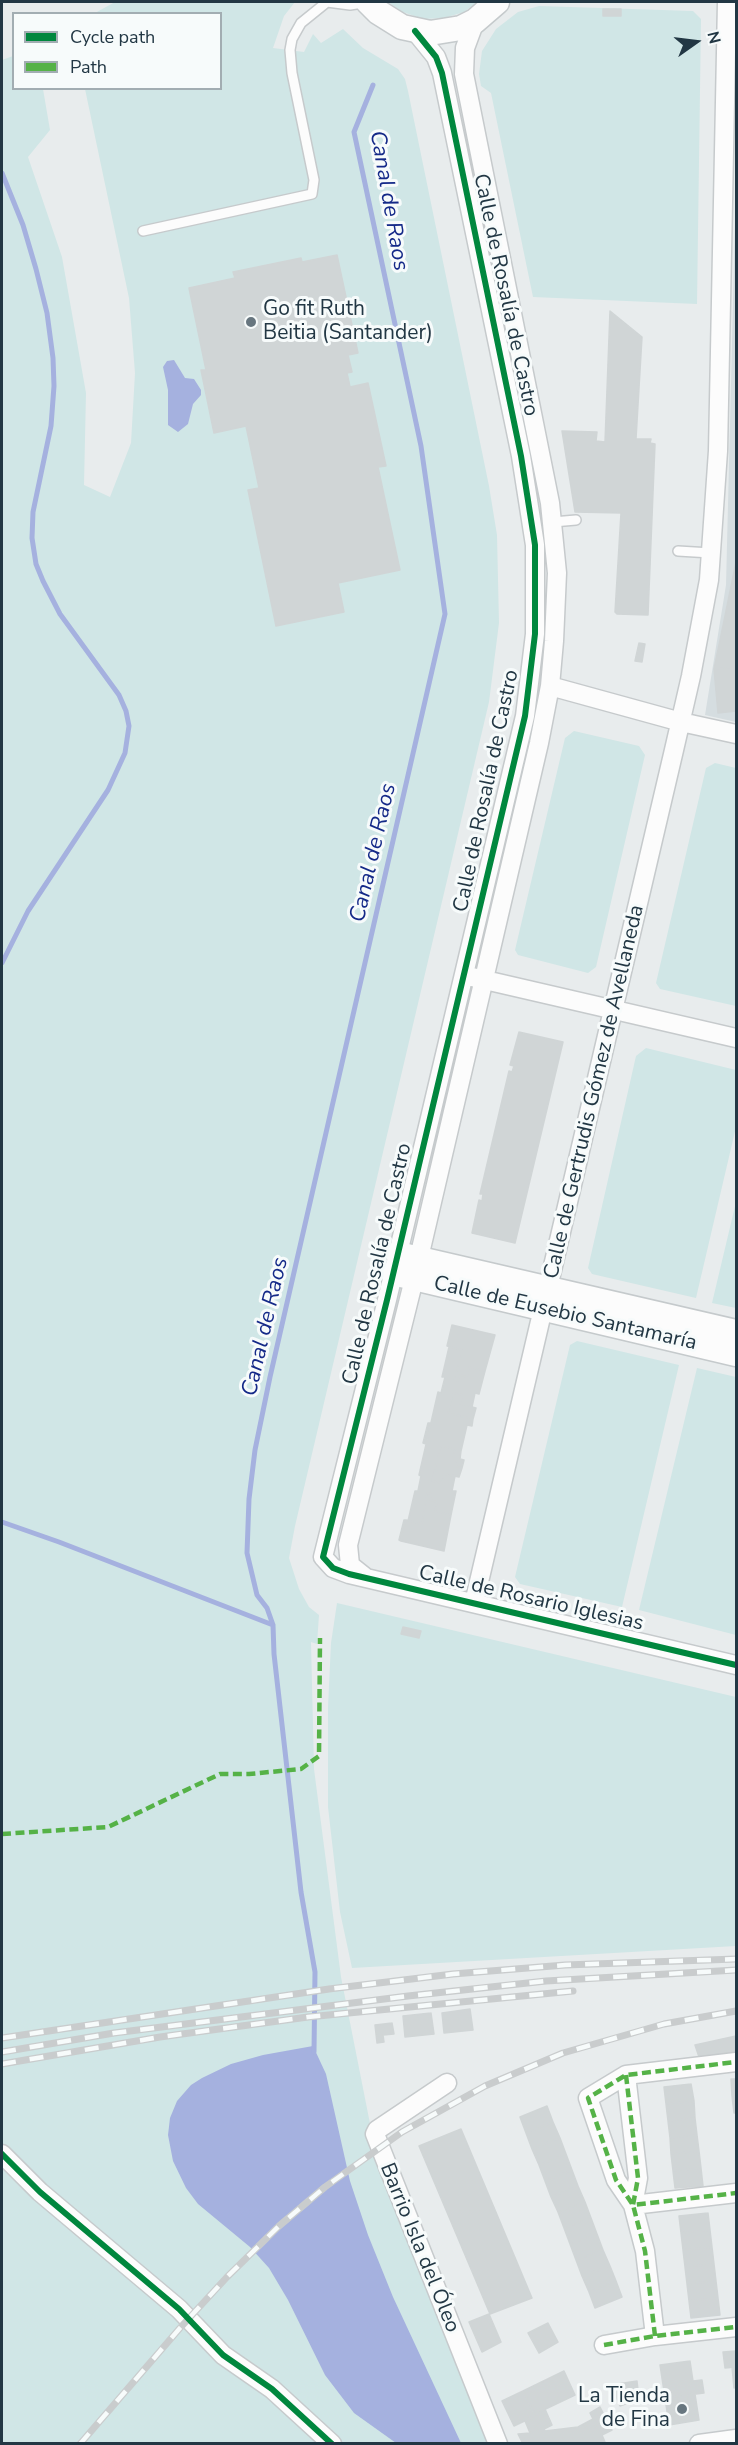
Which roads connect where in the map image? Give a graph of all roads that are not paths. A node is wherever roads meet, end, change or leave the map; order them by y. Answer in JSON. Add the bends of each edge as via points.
{"nodes":[{"id":1,"x":327,"y":2,"type":"edge"},
{"id":2,"x":368,"y":2,"type":"edge"},
{"id":3,"x":500,"y":2,"type":"edge"},
{"id":4,"x":727,"y":2,"type":"edge"},
{"id":5,"x":475,"y":21,"type":"junction"},
{"id":6,"x":415,"y":31,"type":"junction"},
{"id":7,"x":143,"y":231,"type":"dead end"},
{"id":8,"x":576,"y":520,"type":"dead end"},
{"id":9,"x":553,"y":522,"type":"junction"},
{"id":10,"x":678,"y":550,"type":"dead end"},
{"id":11,"x":711,"y":553,"type":"junction"},
{"id":12,"x":550,"y":686,"type":"junction"},
{"id":13,"x":681,"y":722,"type":"junction"},
{"id":14,"x":736,"y":734,"type":"edge"},
{"id":15,"x":463,"y":975,"type":"junction"},
{"id":16,"x":483,"y":980,"type":"junction"},
{"id":17,"x":614,"y":1010,"type":"junction"},
{"id":18,"x":736,"y":1038,"type":"edge"},
{"id":19,"x":406,"y":1266,"type":"junction"},
{"id":20,"x":547,"y":1298,"type":"junction"},
{"id":21,"x":736,"y":1332,"type":"edge"},
{"id":22,"x":736,"y":1354,"type":"edge"},
{"id":23,"x":323,"y":1557,"type":"joint"},
{"id":24,"x":366,"y":1578,"type":"junction"},
{"id":25,"x":474,"y":1603,"type":"junction"},
{"id":26,"x":736,"y":1665,"type":"edge"},
{"id":27,"x":736,"y":2062,"type":"edge"},
{"id":28,"x":626,"y":2075,"type":"junction"},
{"id":29,"x":447,"y":2083,"type":"dead end"},
{"id":30,"x":2,"y":2154,"type":"edge"},
{"id":31,"x":736,"y":2193,"type":"edge"},
{"id":32,"x":633,"y":2205,"type":"junction"},
{"id":33,"x":736,"y":2327,"type":"edge"},
{"id":34,"x":655,"y":2336,"type":"junction"},
{"id":35,"x":604,"y":2345,"type":"dead end"},
{"id":36,"x":734,"y":2440,"type":"edge"},
{"id":37,"x":332,"y":2444,"type":"edge"},
{"id":38,"x":498,"y":2444,"type":"edge"},
{"id":39,"x":699,"y":2444,"type":"edge"}],
"edges":[{"from":1,"to":2,"type":"lane"},
{"from":1,"to":7,"type":"lane","via":[[301,23],[291,39],[290,50],[314,180],[312,194]]},
{"from":2,"to":6,"type":"main road","via":[[389,21]]},
{"from":3,"to":5,"type":"main road"},
{"from":4,"to":11,"type":"street","name":"Calle de Gertrudis Gómez de Avellaneda","via":[[718,452]]},
{"from":5,"to":6,"type":"main road","via":[[446,32]]},
{"from":5,"to":9,"type":"street","name":"Calle de Rosalía de Castro","via":[[465,48],[464,74]]},
{"from":6,"to":15,"type":"street","name":"Calle de Rosalía de Castro","via":[[436,57],[442,73],[523,466],[536,566],[535,634],[525,716]]},
{"from":8,"to":9,"type":"lane"},
{"from":9,"to":12,"type":"street","name":"Calle de Rosalía de Castro","via":[[557,593]]},
{"from":10,"to":11,"type":"lane"},
{"from":11,"to":13,"type":"street","name":"Calle de Gertrudis Gómez de Avellaneda"},
{"from":12,"to":13,"type":"street"},
{"from":12,"to":16,"type":"street","name":"Calle de Rosalía de Castro"},
{"from":13,"to":14,"type":"street"},
{"from":13,"to":17,"type":"street","name":"Calle de Gertrudis Gómez de Avellaneda"},
{"from":15,"to":16,"type":"street"},
{"from":15,"to":19,"type":"street","name":"Calle de Rosalía de Castro"},
{"from":16,"to":17,"type":"street"},
{"from":16,"to":19,"type":"street","name":"Calle de Rosalía de Castro"},
{"from":17,"to":18,"type":"street"},
{"from":17,"to":20,"type":"street","name":"Calle de Gertrudis Gómez de Avellaneda"},
{"from":19,"to":20,"type":"main road","name":"Calle de Eusebio Santamaría"},
{"from":19,"to":23,"type":"street","name":"Calle de Rosalía de Castro"},
{"from":19,"to":24,"type":"street","name":"Calle de Rosalía de Castro","via":[[348,1545],[350,1565]]},
{"from":20,"to":21,"type":"main road","name":"Calle de Eusebio Santamaría"},
{"from":20,"to":22,"type":"main road","name":"Calle de Eusebio Santamaría"},
{"from":20,"to":25,"type":"street","name":"Calle de Gertrudis Gómez de Avellaneda"},
{"from":23,"to":24,"type":"street","name":"Calle de Rosario Iglesias","via":[[333,1568]]},
{"from":24,"to":25,"type":"street","name":"Calle de Rosario Iglesias"},
{"from":25,"to":26,"type":"street","name":"Calle de Rosario Iglesias"},
{"from":27,"to":28,"type":"street"},
{"from":28,"to":32,"type":"street","via":[[638,2178]]},
{"from":28,"to":32,"type":"street","via":[[588,2098],[616,2180]]},
{"from":29,"to":38,"type":"street","name":"Barrio Isla del Óleo","via":[[375,2134]]},
{"from":30,"to":37,"type":"street","via":[[49,2200],[178,2309],[223,2355],[272,2389]]},
{"from":31,"to":32,"type":"street"},
{"from":32,"to":34,"type":"street","via":[[645,2250]]},
{"from":33,"to":34,"type":"street"},
{"from":34,"to":35,"type":"street"},
{"from":36,"to":39,"type":"street"}]}
